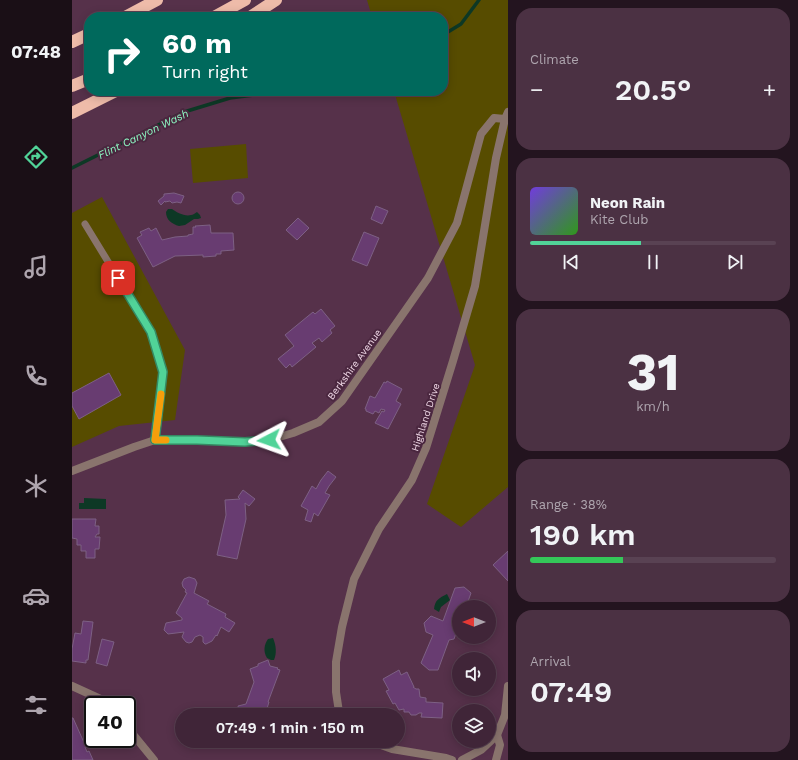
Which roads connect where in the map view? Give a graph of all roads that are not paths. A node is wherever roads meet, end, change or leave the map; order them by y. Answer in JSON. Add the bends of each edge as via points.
{"nodes":[{"id":1,"x":157,"y":0,"type":"edge"},
{"id":2,"x":245,"y":0,"type":"edge"},
{"id":3,"x":276,"y":0,"type":"edge"},
{"id":4,"x":134,"y":12,"type":"edge"},
{"id":5,"x":223,"y":12,"type":"edge"},
{"id":6,"x":258,"y":12,"type":"edge"},
{"id":7,"x":84,"y":36,"type":"edge"},
{"id":8,"x":72,"y":42,"type":"edge"},
{"id":9,"x":84,"y":81,"type":"edge"},
{"id":10,"x":72,"y":86,"type":"edge"},
{"id":11,"x":106,"y":96,"type":"edge"},
{"id":12,"x":72,"y":113,"type":"edge"},
{"id":13,"x":506,"y":116,"type":"edge"},
{"id":14,"x":85,"y":224,"type":"dead end"},
{"id":15,"x":155,"y":440,"type":"junction"},
{"id":16,"x":72,"y":471,"type":"edge"},
{"id":17,"x":72,"y":686,"type":"edge"},
{"id":18,"x":508,"y":686,"type":"edge"},
{"id":19,"x":94,"y":696,"type":"edge"},
{"id":20,"x":338,"y":708,"type":"edge"},
{"id":21,"x":498,"y":735,"type":"junction"},
{"id":22,"x":136,"y":738,"type":"edge"},
{"id":23,"x":389,"y":748,"type":"edge"},
{"id":24,"x":154,"y":760,"type":"edge"},
{"id":25,"x":452,"y":760,"type":"edge"},
{"id":26,"x":462,"y":760,"type":"edge"},
{"id":27,"x":496,"y":760,"type":"edge"}],
"edges":[{"from":1,"to":4,"type":"highway"},
{"from":2,"to":5,"type":"highway"},
{"from":3,"to":6,"type":"highway"},
{"from":7,"to":8,"type":"highway"},
{"from":9,"to":10,"type":"highway"},
{"from":11,"to":12,"type":"highway"},
{"from":13,"to":15,"type":"street","name":"Berkshire Avenue","via":[[494,118],[481,134],[457,224],[428,278],[342,401],[319,422],[269,440]]},
{"from":13,"to":20,"type":"street","name":"Highland Drive","via":[[496,158],[474,286],[426,448],[412,480],[379,529],[354,579],[336,662]]},
{"from":14,"to":15,"type":"lane","via":[[151,332],[163,372]]},
{"from":15,"to":16,"type":"street","name":"Berkshire Avenue"},
{"from":17,"to":19,"type":"street"},
{"from":18,"to":21,"type":"street","via":[[505,715]]},
{"from":21,"to":26,"type":"street","via":[[481,750]]},
{"from":21,"to":27,"type":"street","via":[[500,745]]},
{"from":22,"to":24,"type":"street"},
{"from":23,"to":25,"type":"street"}]}
